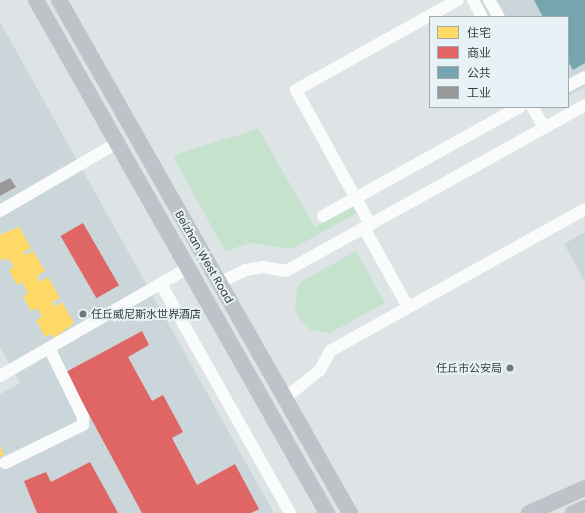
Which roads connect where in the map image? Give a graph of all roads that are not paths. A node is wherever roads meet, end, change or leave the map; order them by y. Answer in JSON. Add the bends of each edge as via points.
{"nodes":[{"id":1,"x":36,"y":0,"type":"edge"},
{"id":2,"x":59,"y":0,"type":"edge"},
{"id":3,"x":458,"y":0,"type":"edge"},
{"id":4,"x":473,"y":0,"type":"edge"},
{"id":5,"x":489,"y":0,"type":"edge"},
{"id":6,"x":429,"y":16,"type":"edge"},
{"id":7,"x":429,"y":16,"type":"edge"},
{"id":8,"x":481,"y":16,"type":"edge"},
{"id":9,"x":498,"y":16,"type":"edge"},
{"id":10,"x":585,"y":77,"type":"edge"},
{"id":11,"x":569,"y":85,"type":"edge"},
{"id":12,"x":585,"y":105,"type":"edge"},
{"id":13,"x":518,"y":108,"type":"edge"},
{"id":14,"x":533,"y":108,"type":"edge"},
{"id":15,"x":544,"y":128,"type":"junction"},
{"id":16,"x":117,"y":143,"type":"junction"},
{"id":17,"x":356,"y":198,"type":"junction"},
{"id":18,"x":585,"y":209,"type":"edge"},
{"id":19,"x":0,"y":211,"type":"edge"},
{"id":20,"x":323,"y":216,"type":"dead end"},
{"id":21,"x":367,"y":226,"type":"junction"},
{"id":22,"x":188,"y":268,"type":"junction"},
{"id":23,"x":219,"y":283,"type":"junction"},
{"id":24,"x":161,"y":284,"type":"junction"},
{"id":25,"x":408,"y":307,"type":"junction"},
{"id":26,"x":49,"y":348,"type":"junction"},
{"id":27,"x":0,"y":376,"type":"edge"},
{"id":28,"x":285,"y":398,"type":"junction"},
{"id":29,"x":5,"y":463,"type":"dead end"},
{"id":30,"x":585,"y":488,"type":"edge"},
{"id":31,"x":585,"y":508,"type":"edge"},
{"id":32,"x":290,"y":513,"type":"edge"},
{"id":33,"x":327,"y":513,"type":"edge"},
{"id":34,"x":350,"y":513,"type":"edge"},
{"id":35,"x":529,"y":513,"type":"edge"},
{"id":36,"x":573,"y":513,"type":"edge"}],
"edges":[{"from":1,"to":16,"type":"main road","name":"Beizhan West Road"},
{"from":2,"to":23,"type":"main road","name":"Beizhan West Road"},
{"from":3,"to":6,"type":"lane"},
{"from":4,"to":8,"type":"lane"},
{"from":5,"to":9,"type":"lane"},
{"from":7,"to":17,"type":"lane","via":[[296,90]]},
{"from":10,"to":11,"type":"lane"},
{"from":12,"to":15,"type":"lane"},
{"from":13,"to":17,"type":"lane"},
{"from":14,"to":15,"type":"lane"},
{"from":15,"to":21,"type":"lane"},
{"from":16,"to":19,"type":"lane"},
{"from":16,"to":22,"type":"main road","name":"Beizhan West Road"},
{"from":17,"to":20,"type":"lane"},
{"from":17,"to":21,"type":"lane"},
{"from":18,"to":25,"type":"lane"},
{"from":21,"to":23,"type":"lane","via":[[286,271],[263,267],[246,270]]},
{"from":21,"to":25,"type":"lane"},
{"from":22,"to":24,"type":"lane"},
{"from":22,"to":33,"type":"main road","name":"Beizhan West Road"},
{"from":23,"to":28,"type":"main road","name":"Beizhan West Road"},
{"from":24,"to":26,"type":"lane"},
{"from":24,"to":32,"type":"lane"},
{"from":25,"to":28,"type":"lane","via":[[330,351],[320,370]]},
{"from":26,"to":27,"type":"lane"},
{"from":26,"to":29,"type":"lane","via":[[83,417],[83,425]]},
{"from":28,"to":34,"type":"main road","name":"Beizhan West Road"},
{"from":30,"to":35,"type":"main road"},
{"from":31,"to":36,"type":"main road"}]}
